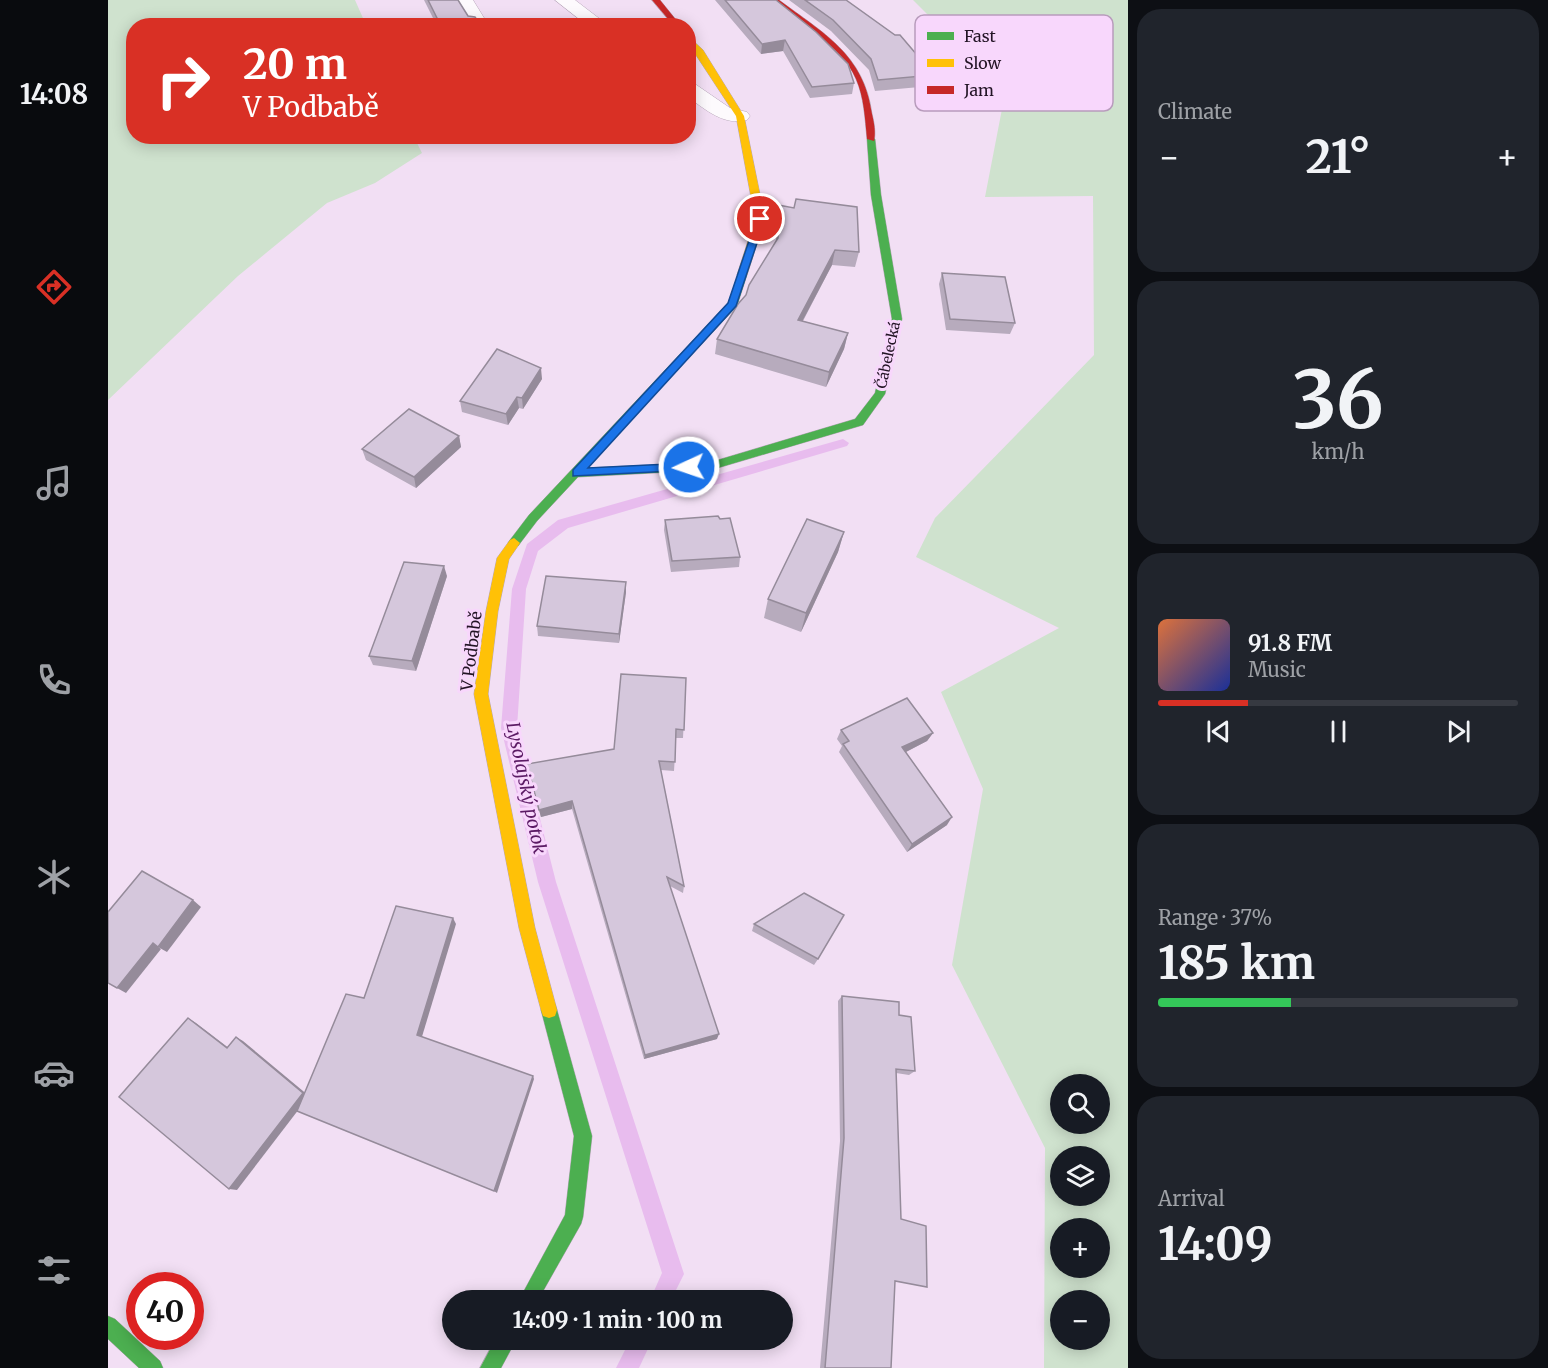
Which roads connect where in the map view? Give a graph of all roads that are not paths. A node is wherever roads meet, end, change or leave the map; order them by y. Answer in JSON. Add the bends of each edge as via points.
{"nodes":[{"id":1,"x":464,"y":0,"type":"edge"},
{"id":2,"x":564,"y":0,"type":"edge"},
{"id":3,"x":656,"y":0,"type":"edge"},
{"id":4,"x":774,"y":0,"type":"edge"},
{"id":5,"x":475,"y":18,"type":"edge"},
{"id":6,"x":589,"y":18,"type":"edge"},
{"id":7,"x":671,"y":18,"type":"edge"},
{"id":8,"x":696,"y":47,"type":"edge"},
{"id":9,"x":696,"y":94,"type":"edge"},
{"id":10,"x":740,"y":116,"type":"junction"},
{"id":11,"x":577,"y":473,"type":"junction"},
{"id":12,"x":534,"y":1290,"type":"edge"},
{"id":13,"x":108,"y":1326,"type":"edge"},
{"id":14,"x":500,"y":1350,"type":"edge"},
{"id":15,"x":153,"y":1368,"type":"edge"},
{"id":16,"x":490,"y":1368,"type":"edge"}],
"edges":[{"from":1,"to":5,"type":"street"},
{"from":2,"to":6,"type":"street"},
{"from":3,"to":7,"type":"street"},
{"from":4,"to":11,"type":"street","name":"Čábelecká","via":[[823,37],[857,72],[868,107],[876,195],[897,319],[880,394],[858,422],[711,466]]},
{"from":8,"to":10,"type":"street"},
{"from":9,"to":10,"type":"street","via":[[724,114]]},
{"from":10,"to":11,"type":"street","name":"V Podbabě","via":[[760,219],[733,304]]},
{"from":11,"to":12,"type":"street","name":"V Podbabě","via":[[533,518],[503,558],[481,694],[527,928],[583,1136],[574,1217]]},
{"from":13,"to":15,"type":"street"},
{"from":14,"to":16,"type":"street"}]}
